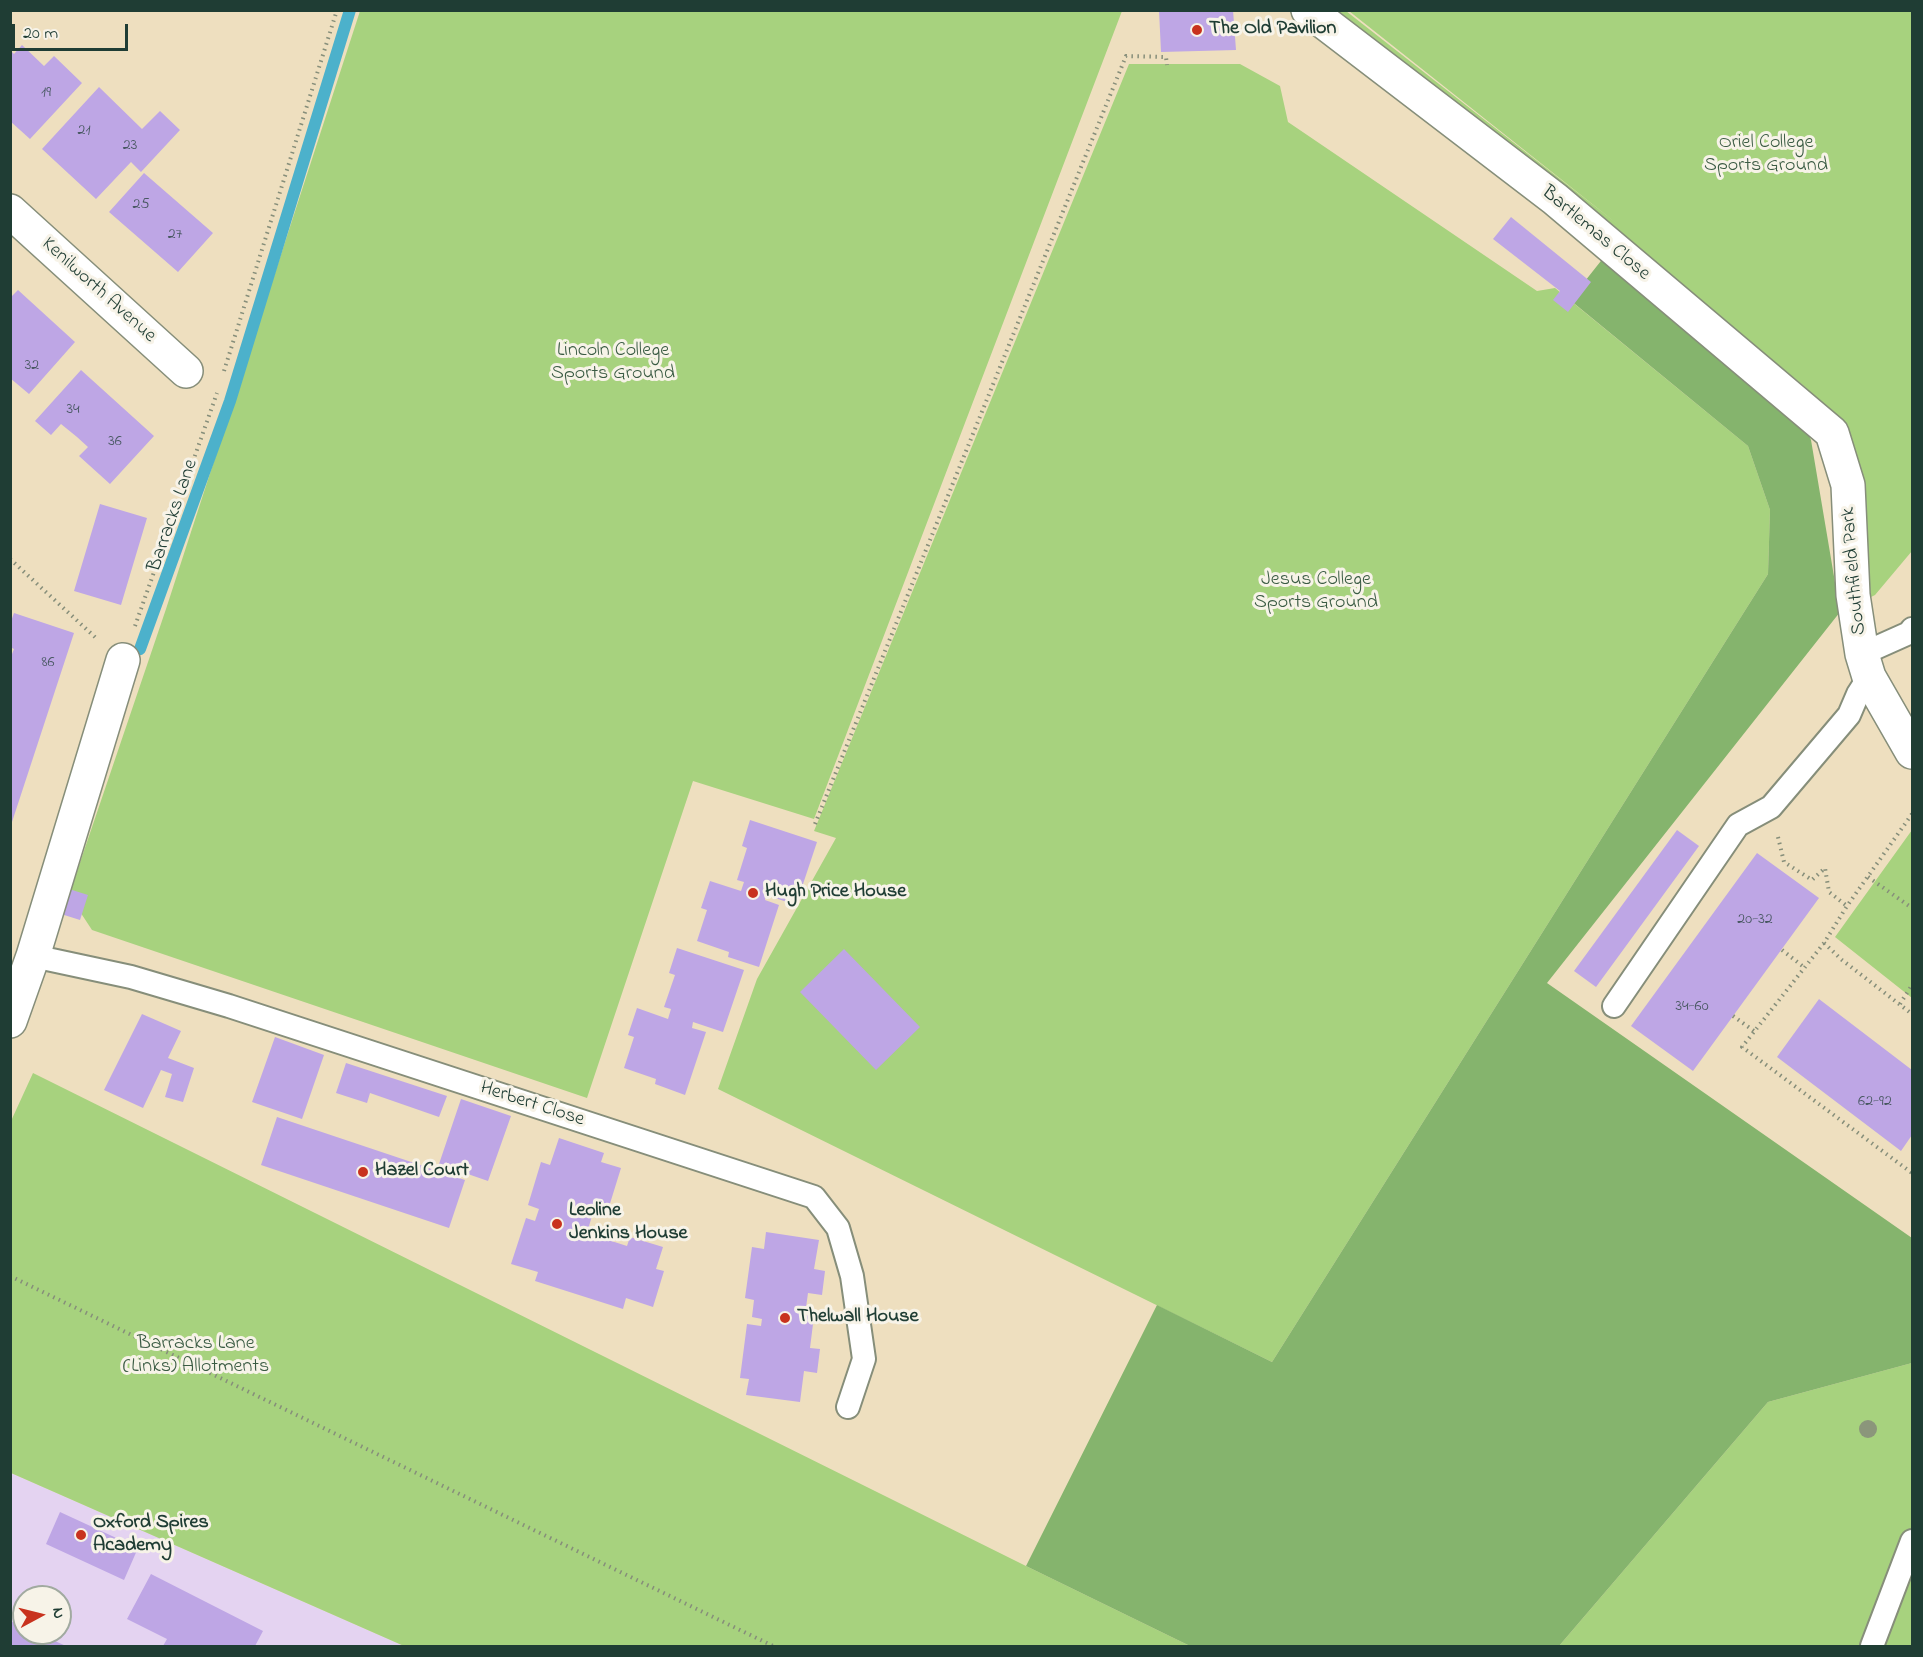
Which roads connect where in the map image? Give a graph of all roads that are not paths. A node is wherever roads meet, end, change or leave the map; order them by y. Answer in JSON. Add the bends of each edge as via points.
{"nodes":[{"id":1,"x":1308,"y":10,"type":"edge"},
{"id":2,"x":10,"y":211,"type":"edge"},
{"id":3,"x":186,"y":371,"type":"dead end"},
{"id":4,"x":1848,"y":485,"type":"joint"},
{"id":5,"x":1912,"y":629,"type":"edge"},
{"id":6,"x":123,"y":660,"type":"road end"},
{"id":7,"x":1865,"y":665,"type":"junction"},
{"id":8,"x":1908,"y":735,"type":"edge"},
{"id":9,"x":33,"y":956,"type":"junction"},
{"id":10,"x":1614,"y":1006,"type":"dead end"},
{"id":11,"x":10,"y":1021,"type":"edge"},
{"id":12,"x":848,"y":1407,"type":"dead end"},
{"id":13,"x":1912,"y":1541,"type":"edge"},
{"id":14,"x":1872,"y":1647,"type":"edge"}],
"edges":[{"from":1,"to":4,"type":"street","name":"Bartlemas Close","via":[[1555,199],[1832,433]]},
{"from":2,"to":3,"type":"street","name":"Kenilworth Avenue"},
{"from":4,"to":7,"type":"street","name":"Southfield Park","via":[[1853,595]]},
{"from":5,"to":7,"type":"lane"},
{"from":6,"to":9,"type":"street"},
{"from":7,"to":8,"type":"street","name":"Southfield Park"},
{"from":7,"to":10,"type":"lane","via":[[1849,715],[1770,807],[1738,825]]},
{"from":9,"to":11,"type":"street"},
{"from":9,"to":12,"type":"lane","name":"Herbert Close","via":[[131,977],[229,1006],[814,1197],[838,1228],[852,1276],[864,1359]]},
{"from":13,"to":14,"type":"lane"}]}
